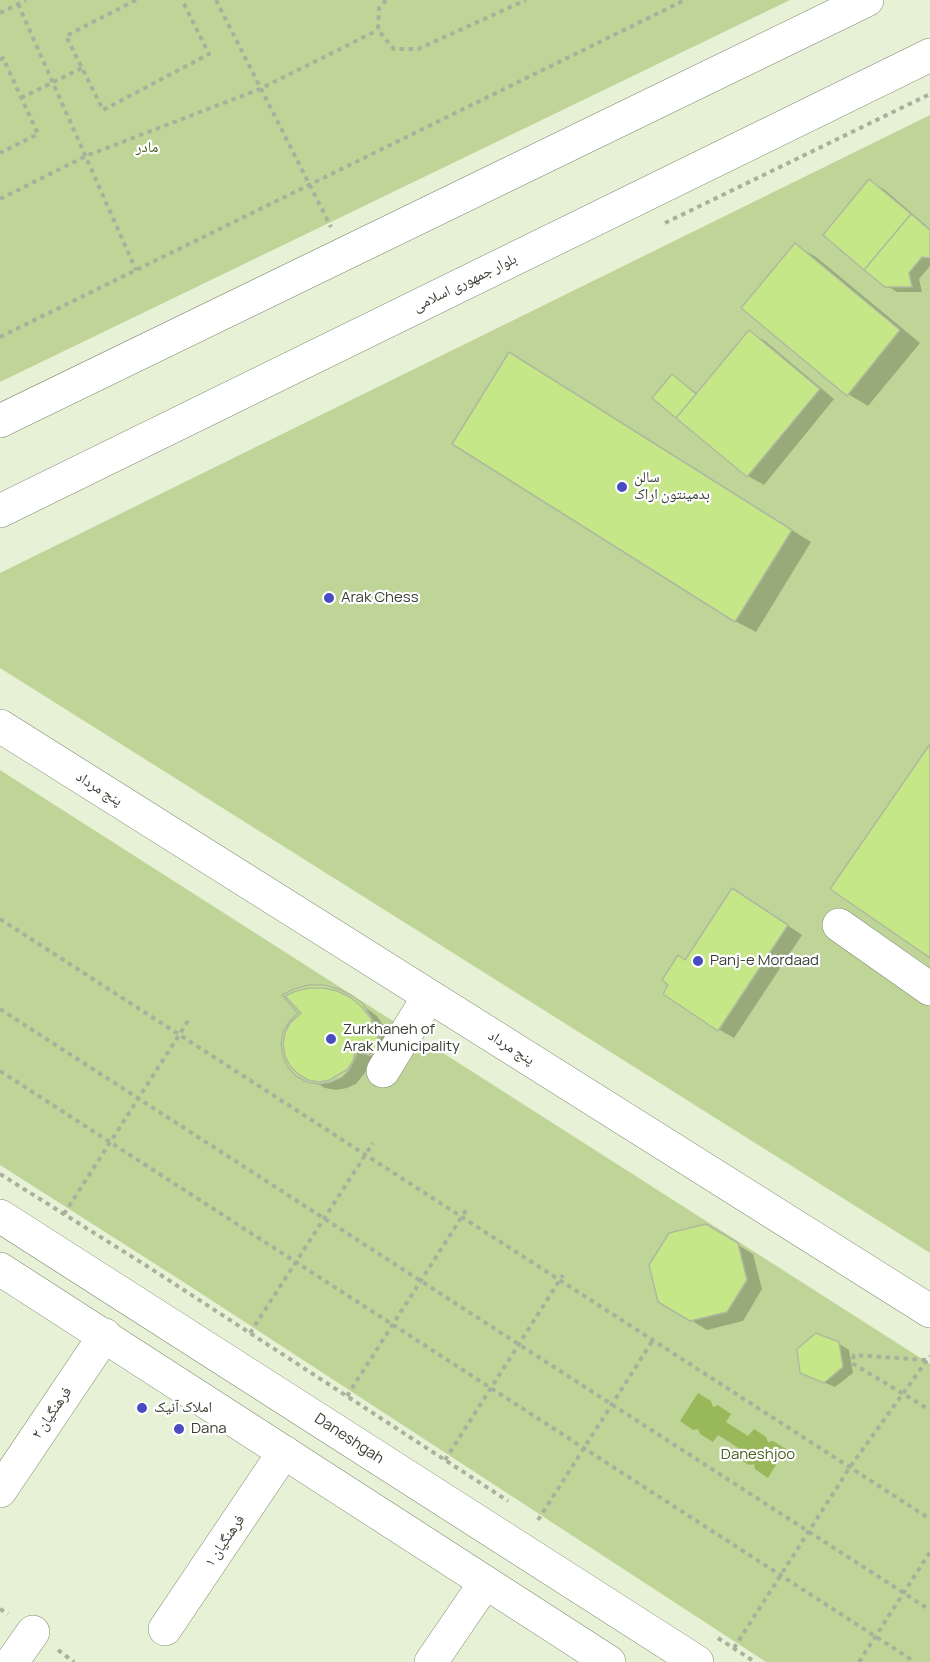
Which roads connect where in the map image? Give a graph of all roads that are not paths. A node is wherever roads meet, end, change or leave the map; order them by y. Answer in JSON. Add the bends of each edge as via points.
{"nodes":[{"id":1,"x":867,"y":0,"type":"edge"},
{"id":2,"x":930,"y":55,"type":"edge"},
{"id":3,"x":0,"y":421,"type":"edge"},
{"id":4,"x":0,"y":511,"type":"edge"},
{"id":5,"x":0,"y":726,"type":"edge"},
{"id":6,"x":838,"y":925,"type":"dead end"},
{"id":7,"x":930,"y":989,"type":"edge"},
{"id":8,"x":429,"y":996,"type":"junction"},
{"id":9,"x":383,"y":1071,"type":"dead end"},
{"id":10,"x":0,"y":1216,"type":"edge"},
{"id":11,"x":0,"y":1269,"type":"edge"},
{"id":12,"x":930,"y":1311,"type":"edge"},
{"id":13,"x":105,"y":1335,"type":"junction"},
{"id":14,"x":284,"y":1452,"type":"junction"},
{"id":15,"x":0,"y":1491,"type":"edge"},
{"id":16,"x":485,"y":1582,"type":"junction"},
{"id":17,"x":165,"y":1629,"type":"dead end"},
{"id":18,"x":33,"y":1632,"type":"dead end"},
{"id":19,"x":707,"y":1649,"type":"edge"},
{"id":20,"x":12,"y":1662,"type":"edge"},
{"id":21,"x":431,"y":1662,"type":"edge"},
{"id":22,"x":609,"y":1662,"type":"edge"}],
"edges":[{"from":1,"to":3,"type":"main road"},
{"from":2,"to":4,"type":"main road","name":"بلوار جمهوری اسلامی"},
{"from":5,"to":8,"type":"main road","name":"پنج مرداد"},
{"from":6,"to":7,"type":"main road"},
{"from":8,"to":9,"type":"main road"},
{"from":8,"to":12,"type":"main road","name":"پنج مرداد"},
{"from":10,"to":19,"type":"main road","name":"Daneshgah"},
{"from":11,"to":13,"type":"main road"},
{"from":13,"to":14,"type":"main road"},
{"from":13,"to":15,"type":"main road","name":"فرهنگیان ۲"},
{"from":14,"to":16,"type":"main road"},
{"from":14,"to":17,"type":"main road","name":"فرهنگیان ۱"},
{"from":16,"to":21,"type":"main road"},
{"from":16,"to":22,"type":"main road"},
{"from":18,"to":20,"type":"main road"}]}
